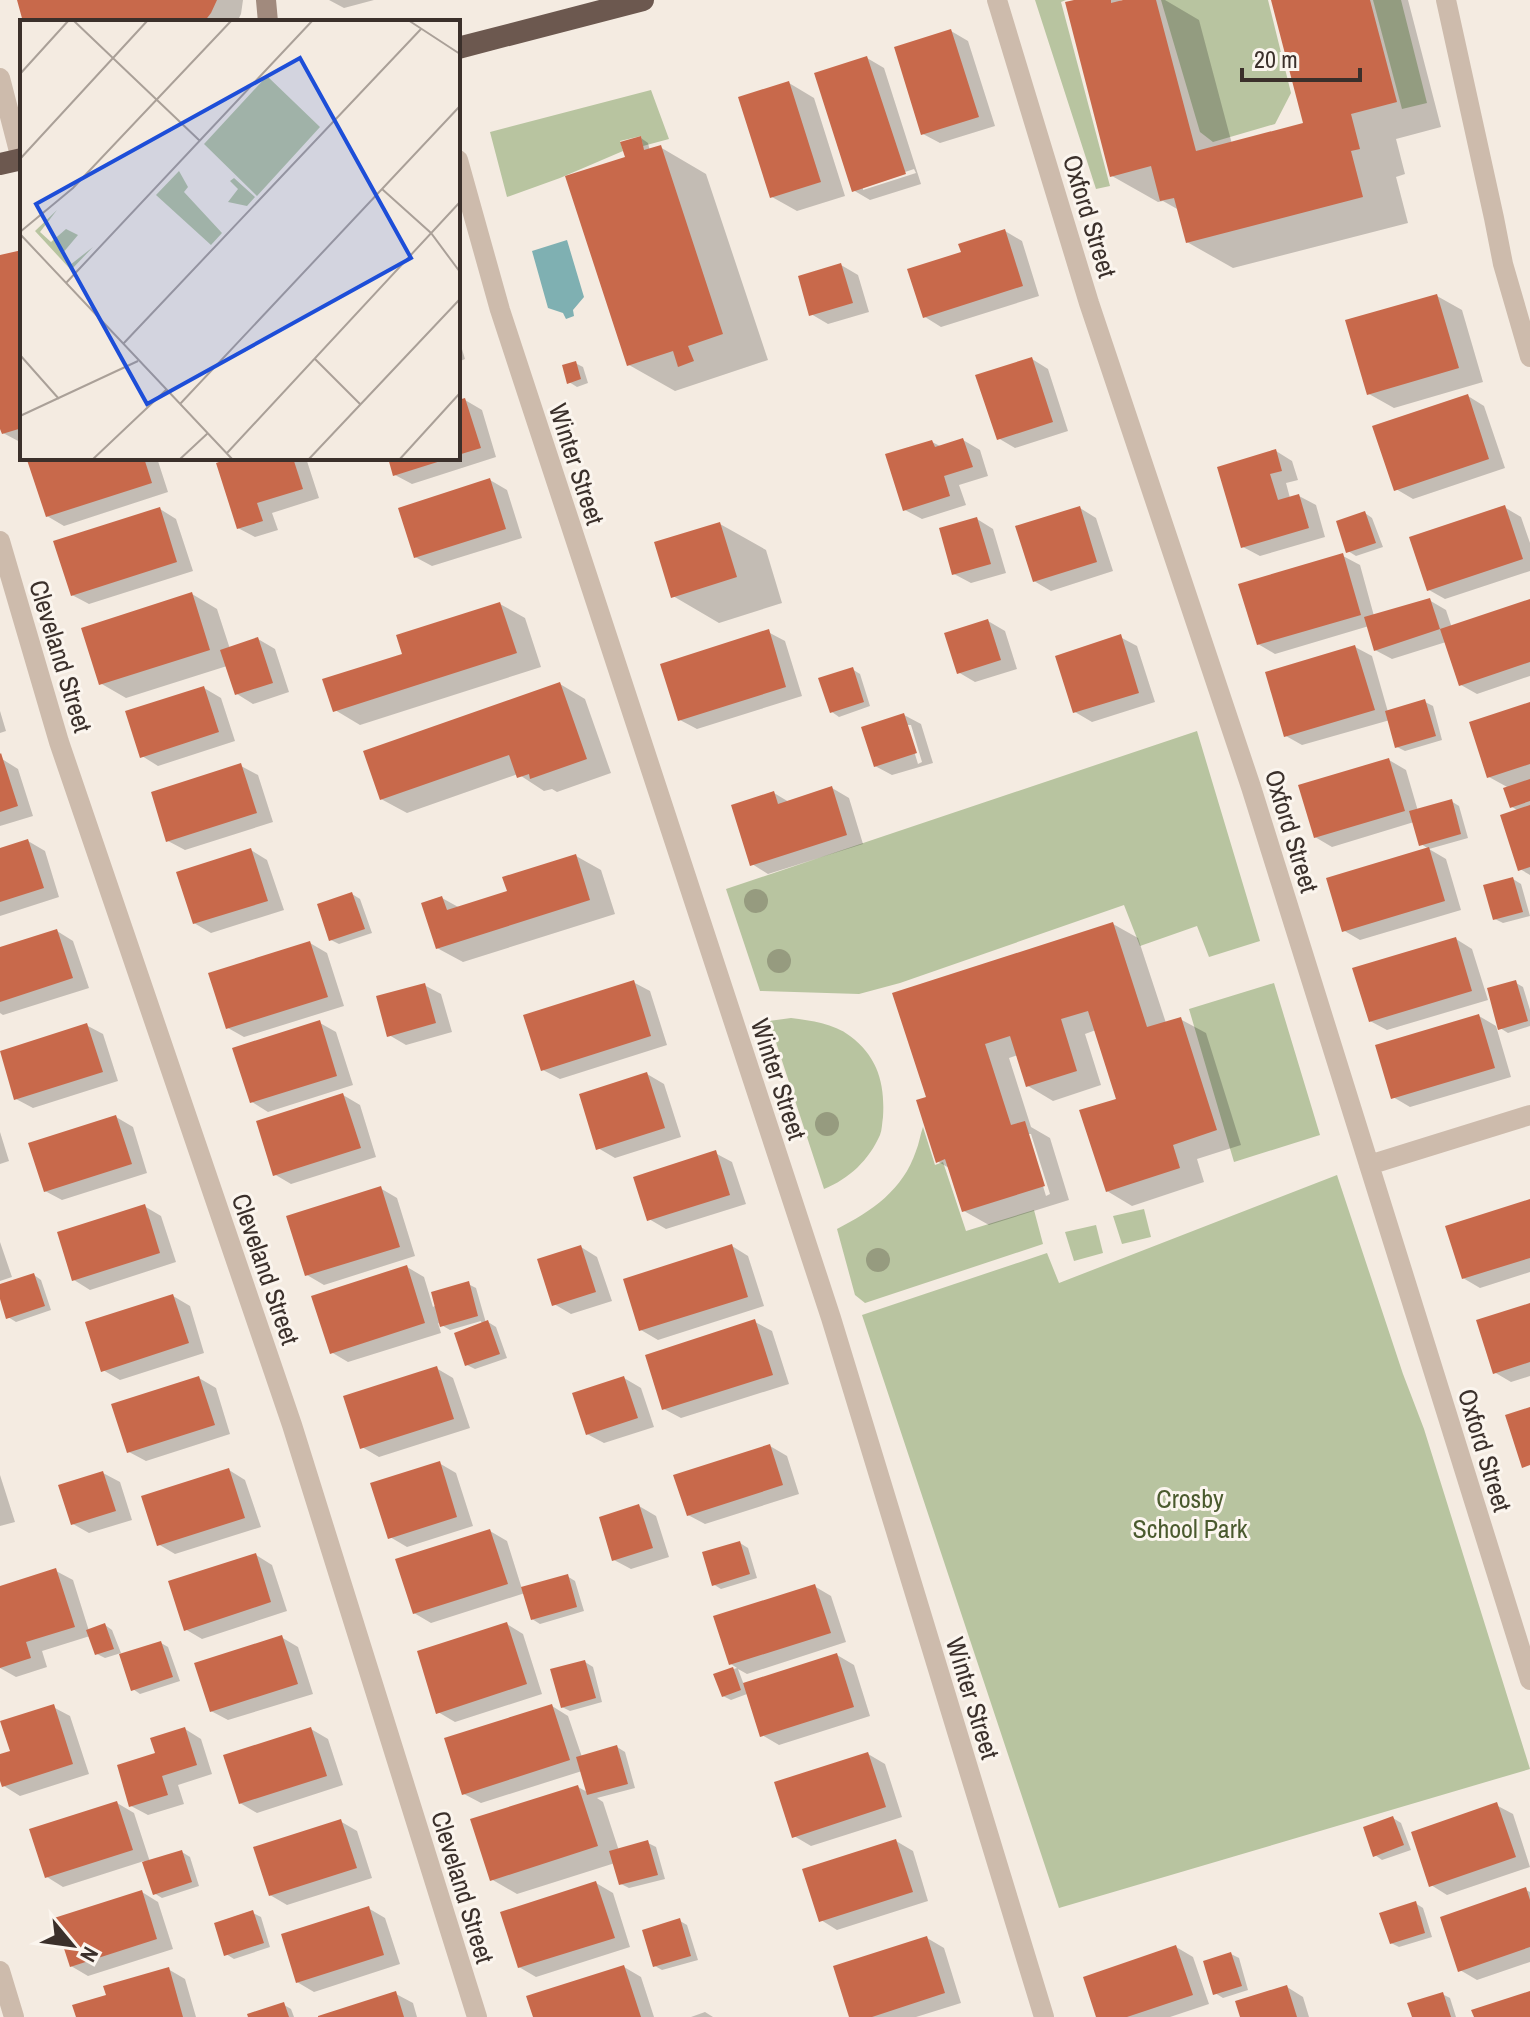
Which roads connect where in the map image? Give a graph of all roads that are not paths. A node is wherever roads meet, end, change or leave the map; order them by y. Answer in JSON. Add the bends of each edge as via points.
{"nodes":[{"id":1,"x":266,"y":0,"type":"edge"},
{"id":2,"x":643,"y":0,"type":"edge"},
{"id":3,"x":997,"y":0,"type":"edge"},
{"id":4,"x":1446,"y":0,"type":"edge"},
{"id":5,"x":268,"y":20,"type":"edge"},
{"id":6,"x":460,"y":47,"type":"edge"},
{"id":7,"x":0,"y":78,"type":"edge"},
{"id":8,"x":20,"y":152,"type":"edge"},
{"id":9,"x":20,"y":159,"type":"edge"},
{"id":10,"x":0,"y":164,"type":"edge"},
{"id":11,"x":460,"y":167,"type":"edge"},
{"id":12,"x":1530,"y":357,"type":"edge"},
{"id":13,"x":0,"y":541,"type":"edge"},
{"id":14,"x":1530,"y":1115,"type":"edge"},
{"id":15,"x":1369,"y":1165,"type":"junction"},
{"id":16,"x":1530,"y":1680,"type":"edge"},
{"id":17,"x":0,"y":1971,"type":"edge"},
{"id":18,"x":14,"y":2017,"type":"edge"},
{"id":19,"x":477,"y":2017,"type":"edge"},
{"id":20,"x":1044,"y":2017,"type":"edge"}],
"edges":[{"from":1,"to":5,"type":"main road"},
{"from":2,"to":6,"type":"highway"},
{"from":3,"to":15,"type":"street","name":"Oxford Street","via":[[1089,303],[1251,787]]},
{"from":4,"to":12,"type":"street","via":[[1503,264]]},
{"from":7,"to":8,"type":"street"},
{"from":9,"to":10,"type":"highway"},
{"from":11,"to":20,"type":"street","name":"Winter Street","via":[[509,339],[827,1308]]},
{"from":13,"to":19,"type":"street","name":"Cleveland Street","via":[[59,742],[292,1425]]},
{"from":14,"to":15,"type":"street"},
{"from":15,"to":16,"type":"street","name":"Oxford Street"},
{"from":17,"to":18,"type":"street"}]}
